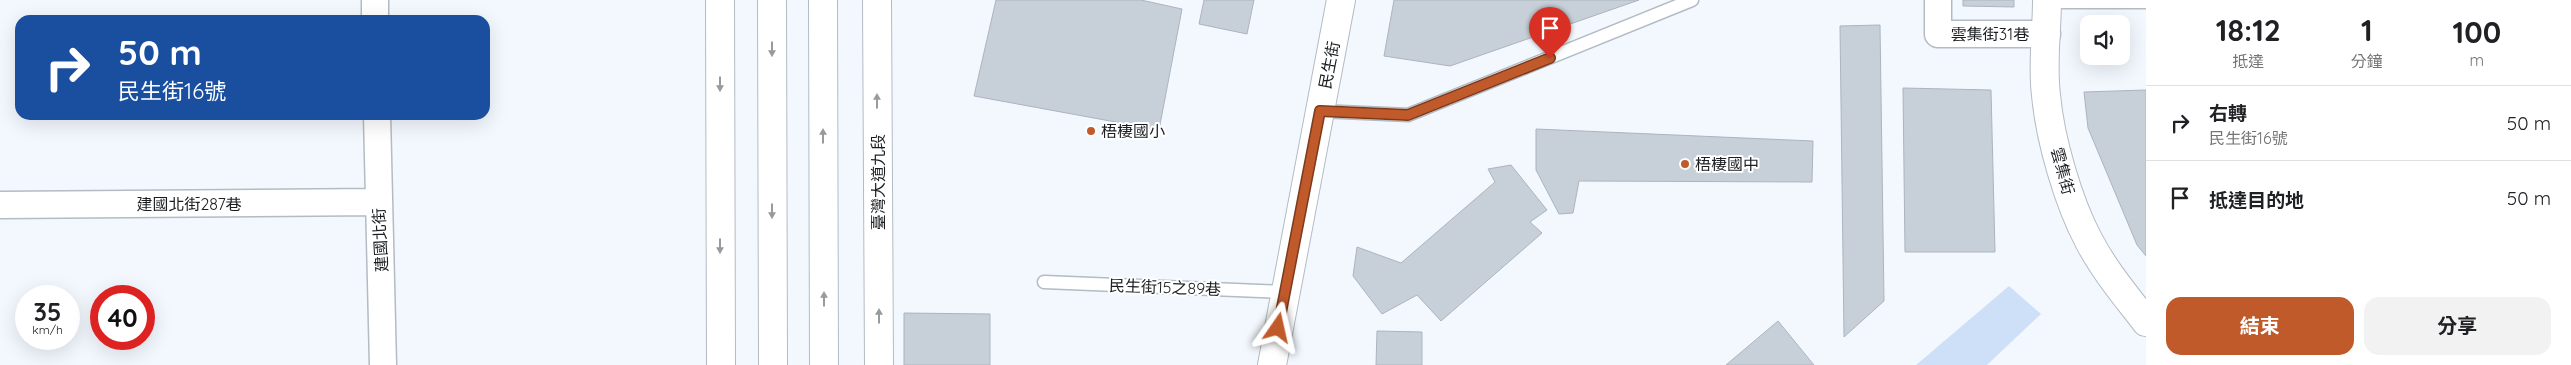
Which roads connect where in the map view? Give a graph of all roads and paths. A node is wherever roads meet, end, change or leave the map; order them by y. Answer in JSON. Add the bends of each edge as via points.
{"nodes":[{"id":1,"x":375,"y":0,"type":"edge"},
{"id":2,"x":720,"y":0,"type":"edge"},
{"id":3,"x":772,"y":0,"type":"edge"},
{"id":4,"x":823,"y":0,"type":"edge"},
{"id":5,"x":877,"y":0,"type":"edge"},
{"id":6,"x":1341,"y":0,"type":"edge"},
{"id":7,"x":1692,"y":0,"type":"edge"},
{"id":8,"x":1938,"y":0,"type":"edge"},
{"id":9,"x":2047,"y":1,"type":"edge"},
{"id":10,"x":2146,"y":2,"type":"edge"},
{"id":11,"x":376,"y":15,"type":"edge"},
{"id":12,"x":2047,"y":34,"type":"junction"},
{"id":13,"x":1320,"y":111,"type":"junction"},
{"id":14,"x":377,"y":120,"type":"edge"},
{"id":15,"x":378,"y":202,"type":"junction"},
{"id":16,"x":0,"y":205,"type":"edge"},
{"id":17,"x":1044,"y":282,"type":"dead end"},
{"id":18,"x":1285,"y":292,"type":"junction"},
{"id":19,"x":2146,"y":322,"type":"edge"},
{"id":20,"x":383,"y":365,"type":"edge"},
{"id":21,"x":721,"y":365,"type":"edge"},
{"id":22,"x":773,"y":365,"type":"edge"},
{"id":23,"x":824,"y":365,"type":"edge"},
{"id":24,"x":879,"y":365,"type":"edge"},
{"id":25,"x":1272,"y":365,"type":"edge"}],
"edges":[{"from":1,"to":11,"type":"street"},
{"from":2,"to":21,"type":"main road","one_way":true},
{"from":3,"to":22,"type":"main road","one_way":true},
{"from":23,"to":4,"type":"main road","one_way":true},
{"from":24,"to":5,"type":"main road","name":"臺灣大道九段","one_way":true},
{"from":6,"to":13,"type":"main road","name":"民生街"},
{"from":7,"to":13,"type":"lane","via":[[1408,115]]},
{"from":8,"to":12,"type":"street","name":"雲集街31巷","via":[[1938,34]]},
{"from":9,"to":10,"type":"lane"},
{"from":9,"to":12,"type":"main road","name":"雲集街"},
{"from":12,"to":19,"type":"main road","name":"雲集街","via":[[2046,95],[2058,157],[2073,204],[2088,241]]},
{"from":13,"to":18,"type":"main road","name":"民生街"},
{"from":14,"to":15,"type":"street","name":"建國北街"},
{"from":15,"to":16,"type":"street","name":"建國北街287巷"},
{"from":15,"to":20,"type":"street","name":"建國北街"},
{"from":17,"to":18,"type":"lane","name":"民生街15之89巷"},
{"from":18,"to":25,"type":"main road","name":"民生街"}]}
